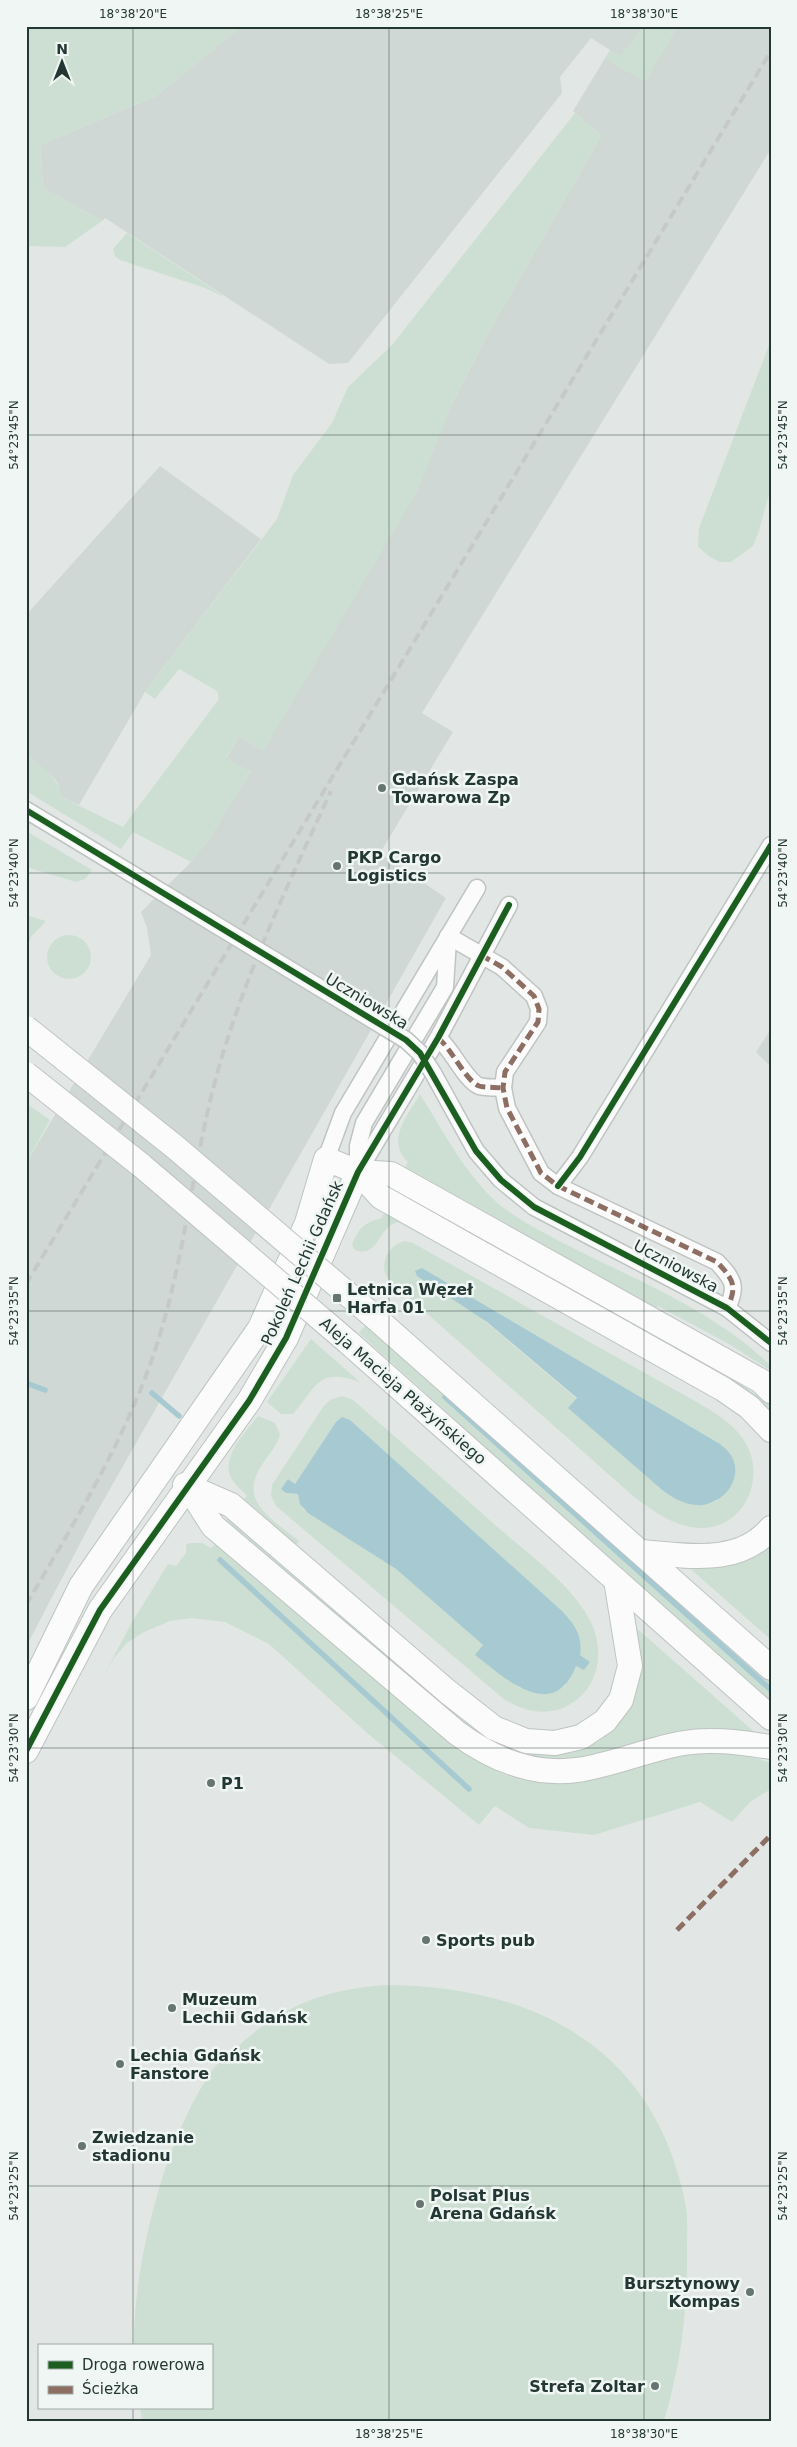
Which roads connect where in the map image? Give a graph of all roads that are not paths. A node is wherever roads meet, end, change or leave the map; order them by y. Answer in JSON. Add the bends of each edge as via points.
{"nodes":[{"id":1,"x":26,"y":810,"type":"edge"},
{"id":2,"x":771,"y":845,"type":"edge"},
{"id":3,"x":477,"y":888,"type":"dead end"},
{"id":4,"x":509,"y":905,"type":"dead end"},
{"id":5,"x":448,"y":936,"type":"junction"},
{"id":6,"x":481,"y":955,"type":"junction"},
{"id":7,"x":26,"y":1028,"type":"edge"},
{"id":8,"x":438,"y":1038,"type":"junction"},
{"id":9,"x":26,"y":1074,"type":"edge"},
{"id":10,"x":503,"y":1088,"type":"junction"},
{"id":11,"x":326,"y":1159,"type":"junction"},
{"id":12,"x":358,"y":1172,"type":"junction"},
{"id":13,"x":558,"y":1186,"type":"junction"},
{"id":14,"x":727,"y":1308,"type":"junction"},
{"id":15,"x":771,"y":1343,"type":"edge"},
{"id":16,"x":771,"y":1391,"type":"edge"},
{"id":17,"x":771,"y":1430,"type":"edge"},
{"id":18,"x":162,"y":1468,"type":"junction"},
{"id":19,"x":188,"y":1487,"type":"junction"},
{"id":20,"x":771,"y":1528,"type":"edge"},
{"id":21,"x":641,"y":1552,"type":"junction"},
{"id":22,"x":616,"y":1580,"type":"junction"},
{"id":23,"x":771,"y":1668,"type":"edge"},
{"id":24,"x":26,"y":1698,"type":"edge"},
{"id":25,"x":771,"y":1718,"type":"edge"},
{"id":26,"x":771,"y":1747,"type":"edge"},
{"id":27,"x":26,"y":1751,"type":"edge"}],
"edges":[{"from":1,"to":14,"type":"street","name":"Uczniowska","bridge":true,"via":[[406,1040],[420,1053],[433,1073],[476,1151],[501,1180],[534,1207]]},
{"from":2,"to":13,"type":"street","via":[[585,1148]]},
{"from":3,"to":5,"type":"street","name":"Pokoleń Lechii Gdańsk"},
{"from":4,"to":6,"type":"street","name":"Pokoleń Lechii Gdańsk"},
{"from":5,"to":6,"type":"street"},
{"from":5,"to":11,"type":"street","name":"Pokoleń Lechii Gdańsk","via":[[343,1113]]},
{"from":5,"to":12,"type":"street","name":"Pokoleń Lechii Gdańsk","via":[[445,987],[364,1124],[358,1146]]},
{"from":6,"to":8,"type":"street","name":"Pokoleń Lechii Gdańsk"},
{"from":6,"to":10,"type":"street","via":[[502,967],[534,996],[539,1009],[538,1022],[505,1072]]},
{"from":7,"to":21,"type":"main road","bridge":true,"via":[[175,1147],[372,1314]]},
{"from":8,"to":10,"type":"street","via":[[479,1086]]},
{"from":8,"to":12,"type":"street","name":"Pokoleń Lechii Gdańsk"},
{"from":9,"to":22,"type":"main road","name":"Aleja Macieja Płażyńskiego","bridge":true,"via":[[142,1166],[348,1342]]},
{"from":10,"to":13,"type":"street","name":"Uczniowska","via":[[507,1108],[541,1173]]},
{"from":11,"to":12,"type":"main road"},
{"from":11,"to":18,"type":"main road","name":"Pokoleń Lechii Gdańsk","via":[[307,1223],[260,1328]]},
{"from":12,"to":16,"type":"main road","via":[[391,1174],[761,1381]]},
{"from":12,"to":17,"type":"main road","via":[[380,1197],[723,1390],[749,1406]]},
{"from":12,"to":19,"type":"main road","name":"Pokoleń Lechii Gdańsk","via":[[286,1338],[249,1400]]},
{"from":13,"to":14,"type":"street","name":"Uczniowska","via":[[717,1262],[729,1274],[734,1286]]},
{"from":14,"to":15,"type":"street","name":"Uczniowska"},
{"from":18,"to":19,"type":"main road"},
{"from":18,"to":24,"type":"main road","name":"Pokoleń Lechii Gdańsk","via":[[81,1586]]},
{"from":19,"to":22,"type":"main road","via":[[231,1505],[448,1692],[494,1728],[526,1741],[555,1743],[581,1737],[605,1721],[621,1700],[630,1666]]},
{"from":19,"to":26,"type":"main road","via":[[213,1526],[457,1733],[502,1761],[534,1770],[576,1770],[684,1743],[725,1740]]},
{"from":19,"to":27,"type":"main road","name":"Pokoleń Lechii Gdańsk","via":[[100,1610]]},
{"from":20,"to":21,"type":"main road","via":[[740,1551],[714,1557]]},
{"from":21,"to":23,"type":"main road"},
{"from":22,"to":25,"type":"main road","name":"Aleja Macieja Płażyńskiego"}]}
